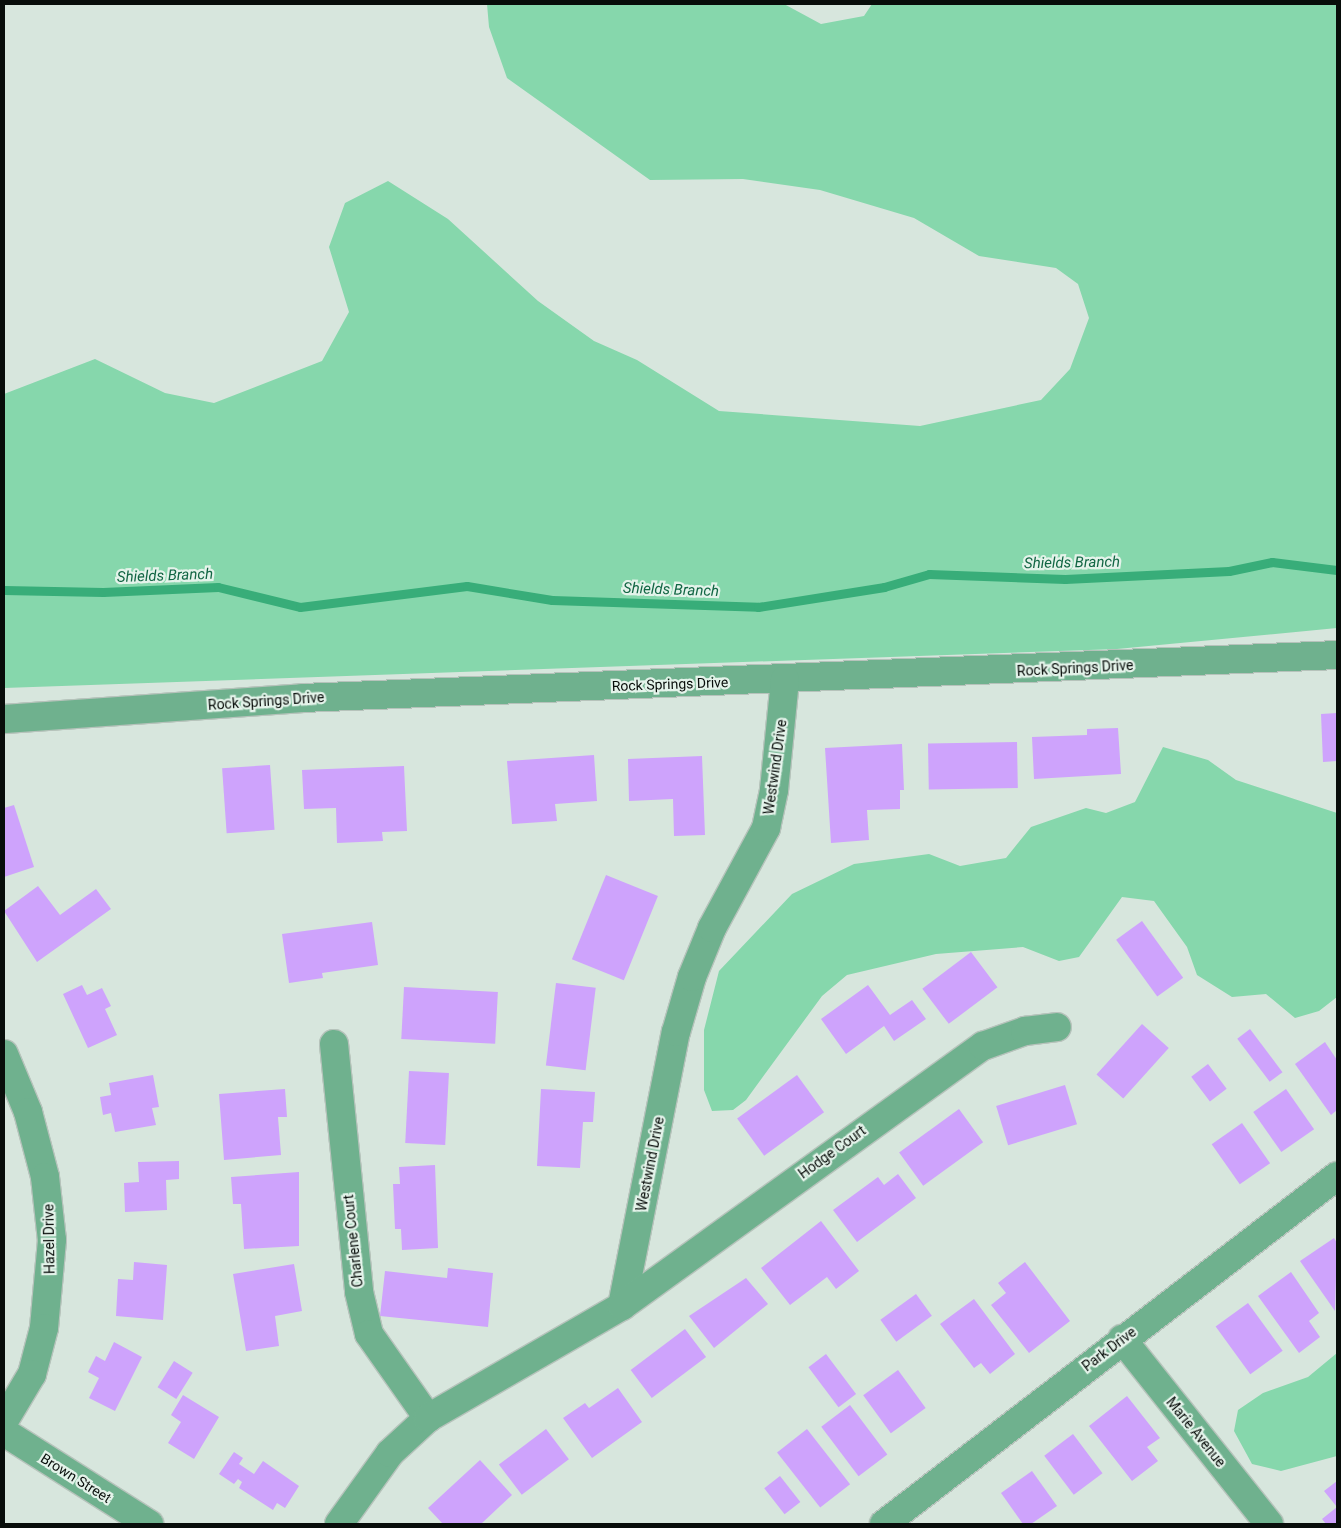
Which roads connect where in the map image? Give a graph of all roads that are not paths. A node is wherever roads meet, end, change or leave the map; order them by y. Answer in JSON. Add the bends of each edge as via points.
{"nodes":[{"id":1,"x":1337,"y":655,"type":"edge"},
{"id":2,"x":785,"y":680,"type":"junction"},
{"id":3,"x":4,"y":719,"type":"edge"},
{"id":4,"x":1057,"y":1027,"type":"dead end"},
{"id":5,"x":334,"y":1044,"type":"dead end"},
{"id":6,"x":4,"y":1054,"type":"edge"},
{"id":7,"x":1337,"y":1176,"type":"edge"},
{"id":8,"x":622,"y":1306,"type":"junction"},
{"id":9,"x":1122,"y":1339,"type":"junction"},
{"id":10,"x":428,"y":1418,"type":"junction"},
{"id":11,"x":4,"y":1421,"type":"edge"},
{"id":12,"x":4,"y":1432,"type":"edge"},
{"id":13,"x":149,"y":1524,"type":"edge"},
{"id":14,"x":339,"y":1524,"type":"edge"},
{"id":15,"x":884,"y":1524,"type":"edge"},
{"id":16,"x":1269,"y":1524,"type":"edge"}],
"edges":[{"from":1,"to":2,"type":"street","name":"Rock Springs Drive"},
{"from":2,"to":3,"type":"street","name":"Rock Springs Drive","via":[[303,698]]},
{"from":2,"to":8,"type":"street","name":"Westwind Drive","via":[[774,790],[766,828],[712,928],[692,977],[676,1032]]},
{"from":4,"to":8,"type":"street","name":"Hodge Court","via":[[1004,1037],[938,1074]]},
{"from":5,"to":10,"type":"street","name":"Charlene Court","via":[[359,1292],[367,1325],[386,1363]]},
{"from":6,"to":11,"type":"street","name":"Hazel Drive","via":[[28,1112],[45,1177],[52,1240],[44,1328],[32,1374]]},
{"from":7,"to":9,"type":"street","name":"Park Drive"},
{"from":8,"to":10,"type":"street"},
{"from":9,"to":15,"type":"street","name":"Park Drive"},
{"from":9,"to":16,"type":"street","name":"Marie Avenue"},
{"from":10,"to":14,"type":"street","via":[[390,1453]]},
{"from":12,"to":13,"type":"street","name":"Brown Street"}]}
